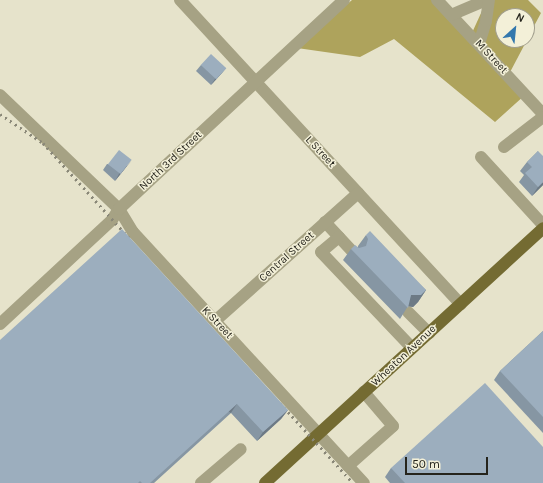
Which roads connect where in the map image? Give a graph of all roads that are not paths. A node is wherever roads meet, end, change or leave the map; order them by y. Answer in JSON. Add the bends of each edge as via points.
{"nodes":[{"id":1,"x":180,"y":0,"type":"edge"},
{"id":2,"x":344,"y":0,"type":"edge"},
{"id":3,"x":437,"y":0,"type":"edge"},
{"id":4,"x":488,"y":0,"type":"edge"},
{"id":5,"x":451,"y":15,"type":"junction"},
{"id":6,"x":479,"y":44,"type":"junction"},
{"id":7,"x":256,"y":82,"type":"junction"},
{"id":8,"x":0,"y":95,"type":"edge"},
{"id":9,"x":543,"y":115,"type":"edge"},
{"id":10,"x":504,"y":147,"type":"dead end"},
{"id":11,"x":481,"y":157,"type":"dead end"},
{"id":12,"x":358,"y":192,"type":"junction"},
{"id":13,"x":118,"y":209,"type":"junction"},
{"id":14,"x":325,"y":222,"type":"junction"},
{"id":15,"x":543,"y":227,"type":"edge"},
{"id":16,"x":339,"y":237,"type":"junction"},
{"id":17,"x":352,"y":252,"type":"edge"},
{"id":18,"x":461,"y":304,"type":"junction"},
{"id":19,"x":408,"y":312,"type":"edge"},
{"id":20,"x":215,"y":321,"type":"junction"},
{"id":21,"x":0,"y":324,"type":"edge"},
{"id":22,"x":429,"y":333,"type":"junction"},
{"id":23,"x":412,"y":348,"type":"junction"},
{"id":24,"x":364,"y":392,"type":"junction"},
{"id":25,"x":319,"y":434,"type":"junction"},
{"id":26,"x":241,"y":449,"type":"dead end"},
{"id":27,"x":348,"y":466,"type":"junction"},
{"id":28,"x":201,"y":483,"type":"edge"},
{"id":29,"x":265,"y":483,"type":"edge"},
{"id":30,"x":364,"y":483,"type":"edge"}],
"edges":[{"from":1,"to":7,"type":"street","name":"L Street"},
{"from":2,"to":7,"type":"street","name":"North 3rd Street"},
{"from":3,"to":5,"type":"street","name":"M Street"},
{"from":4,"to":5,"type":"street"},
{"from":4,"to":6,"type":"street","via":[[486,21]]},
{"from":5,"to":6,"type":"street","name":"M Street"},
{"from":6,"to":9,"type":"street","name":"M Street"},
{"from":7,"to":12,"type":"street","name":"L Street"},
{"from":7,"to":13,"type":"street","name":"North 3rd Street"},
{"from":8,"to":13,"type":"street","name":"K Street"},
{"from":9,"to":10,"type":"street"},
{"from":11,"to":15,"type":"street"},
{"from":12,"to":14,"type":"street","name":"Central Street"},
{"from":12,"to":18,"type":"street","name":"L Street"},
{"from":13,"to":20,"type":"street","name":"K Street","via":[[133,232]]},
{"from":13,"to":21,"type":"street","name":"North 3rd Street","via":[[112,220]]},
{"from":14,"to":16,"type":"street"},
{"from":14,"to":20,"type":"street","name":"Central Street"},
{"from":15,"to":18,"type":"main road","name":"Wheaton Avenue"},
{"from":16,"to":17,"type":"street"},
{"from":16,"to":23,"type":"street","via":[[321,252]]},
{"from":18,"to":22,"type":"main road","name":"Wheaton Avenue"},
{"from":19,"to":22,"type":"street"},
{"from":20,"to":25,"type":"street","name":"K Street"},
{"from":22,"to":23,"type":"main road","name":"Wheaton Avenue"},
{"from":23,"to":24,"type":"main road","name":"Wheaton Avenue"},
{"from":24,"to":25,"type":"main road","name":"Wheaton Avenue"},
{"from":24,"to":27,"type":"street","via":[[394,426]]},
{"from":25,"to":27,"type":"street","name":"K Street"},
{"from":25,"to":29,"type":"main road","name":"Wheaton Avenue"},
{"from":26,"to":28,"type":"street"},
{"from":27,"to":30,"type":"street","name":"K Street"}]}
